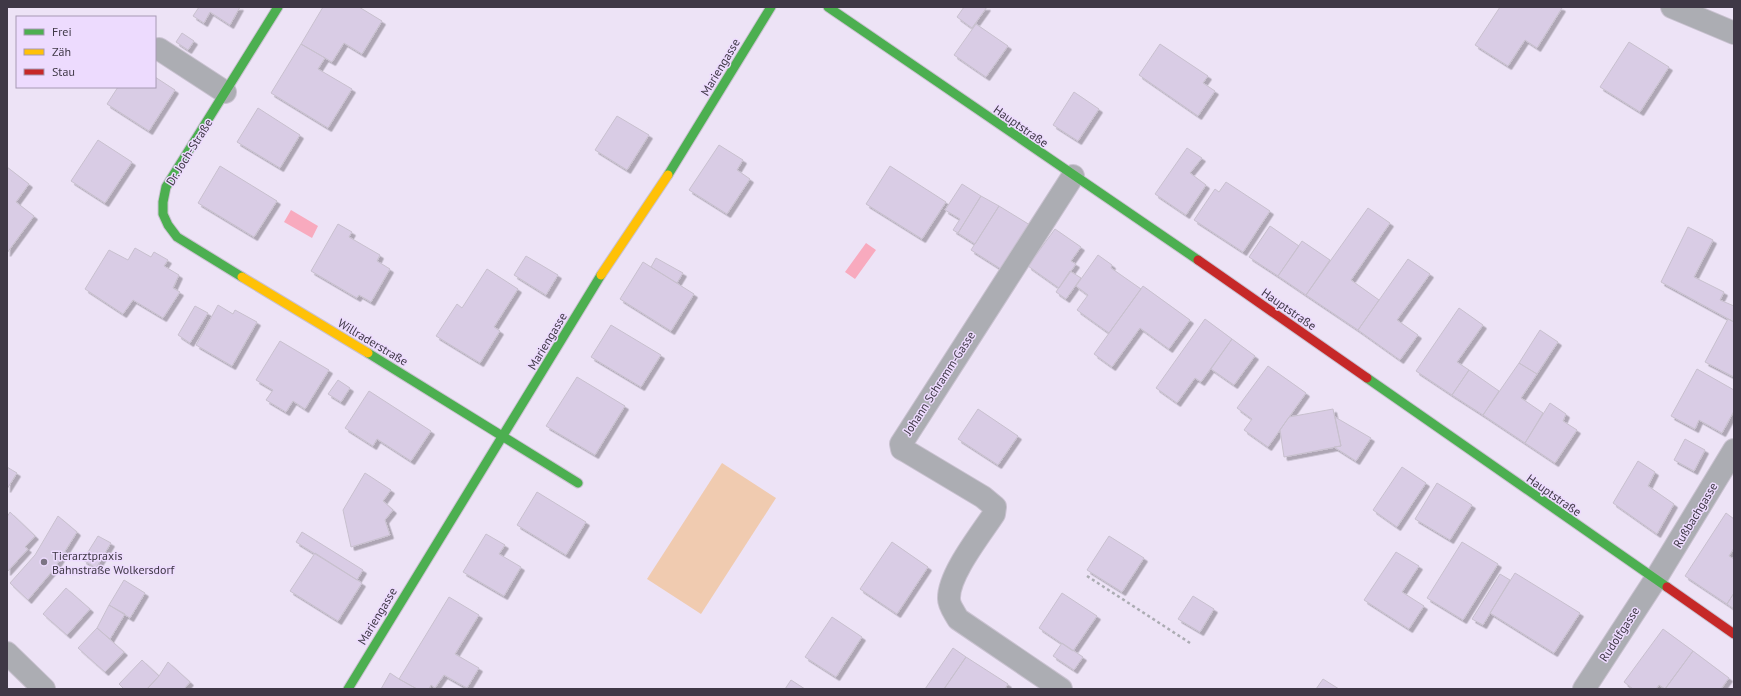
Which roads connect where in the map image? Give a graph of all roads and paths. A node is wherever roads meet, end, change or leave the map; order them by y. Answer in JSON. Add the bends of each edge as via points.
{"nodes":[{"id":1,"x":278,"y":7,"type":"edge"},
{"id":2,"x":771,"y":7,"type":"edge"},
{"id":3,"x":828,"y":7,"type":"edge"},
{"id":4,"x":1672,"y":7,"type":"edge"},
{"id":5,"x":1734,"y":33,"type":"edge"},
{"id":6,"x":159,"y":49,"type":"dead end"},
{"id":7,"x":225,"y":92,"type":"junction"},
{"id":8,"x":1073,"y":176,"type":"junction"},
{"id":9,"x":162,"y":215,"type":"joint"},
{"id":10,"x":504,"y":436,"type":"junction"},
{"id":11,"x":1734,"y":450,"type":"edge"},
{"id":12,"x":578,"y":483,"type":"dead end"},
{"id":13,"x":1087,"y":576,"type":"dead end"},
{"id":14,"x":1655,"y":580,"type":"junction"},
{"id":15,"x":1734,"y":634,"type":"edge"},
{"id":16,"x":1190,"y":643,"type":"dead end"},
{"id":17,"x":7,"y":653,"type":"edge"},
{"id":18,"x":44,"y":689,"type":"edge"},
{"id":19,"x":348,"y":689,"type":"edge"},
{"id":20,"x":1061,"y":689,"type":"edge"},
{"id":21,"x":1584,"y":689,"type":"edge"}],
"edges":[{"from":1,"to":7,"type":"street","name":"Dr. Joch-Straße"},
{"from":2,"to":10,"type":"street","name":"Mariengasse","via":[[654,199],[607,265]]},
{"from":3,"to":8,"type":"street","name":"Hauptstraße"},
{"from":4,"to":5,"type":"street"},
{"from":6,"to":7,"type":"street"},
{"from":7,"to":9,"type":"street","name":"Dr. Joch-Straße","via":[[166,187],[161,202]]},
{"from":8,"to":14,"type":"street","name":"Hauptstraße","via":[[1180,247]]},
{"from":8,"to":20,"type":"street","name":"Johann Schramm-Gasse","via":[[901,444],[906,451],[983,497],[995,507],[994,514],[953,577],[949,600],[953,612],[958,619]]},
{"from":9,"to":10,"type":"street","name":"Willraderstraße","via":[[166,225],[177,237]]},
{"from":10,"to":12,"type":"street","name":"Willraderstraße"},
{"from":10,"to":19,"type":"street","name":"Mariengasse"},
{"from":11,"to":14,"type":"street","name":"Rußbachgasse"},
{"from":13,"to":16,"type":"path"},
{"from":14,"to":15,"type":"street","name":"Hauptstraße"},
{"from":14,"to":21,"type":"street","name":"Rudolfgasse"},
{"from":17,"to":18,"type":"street"}]}
